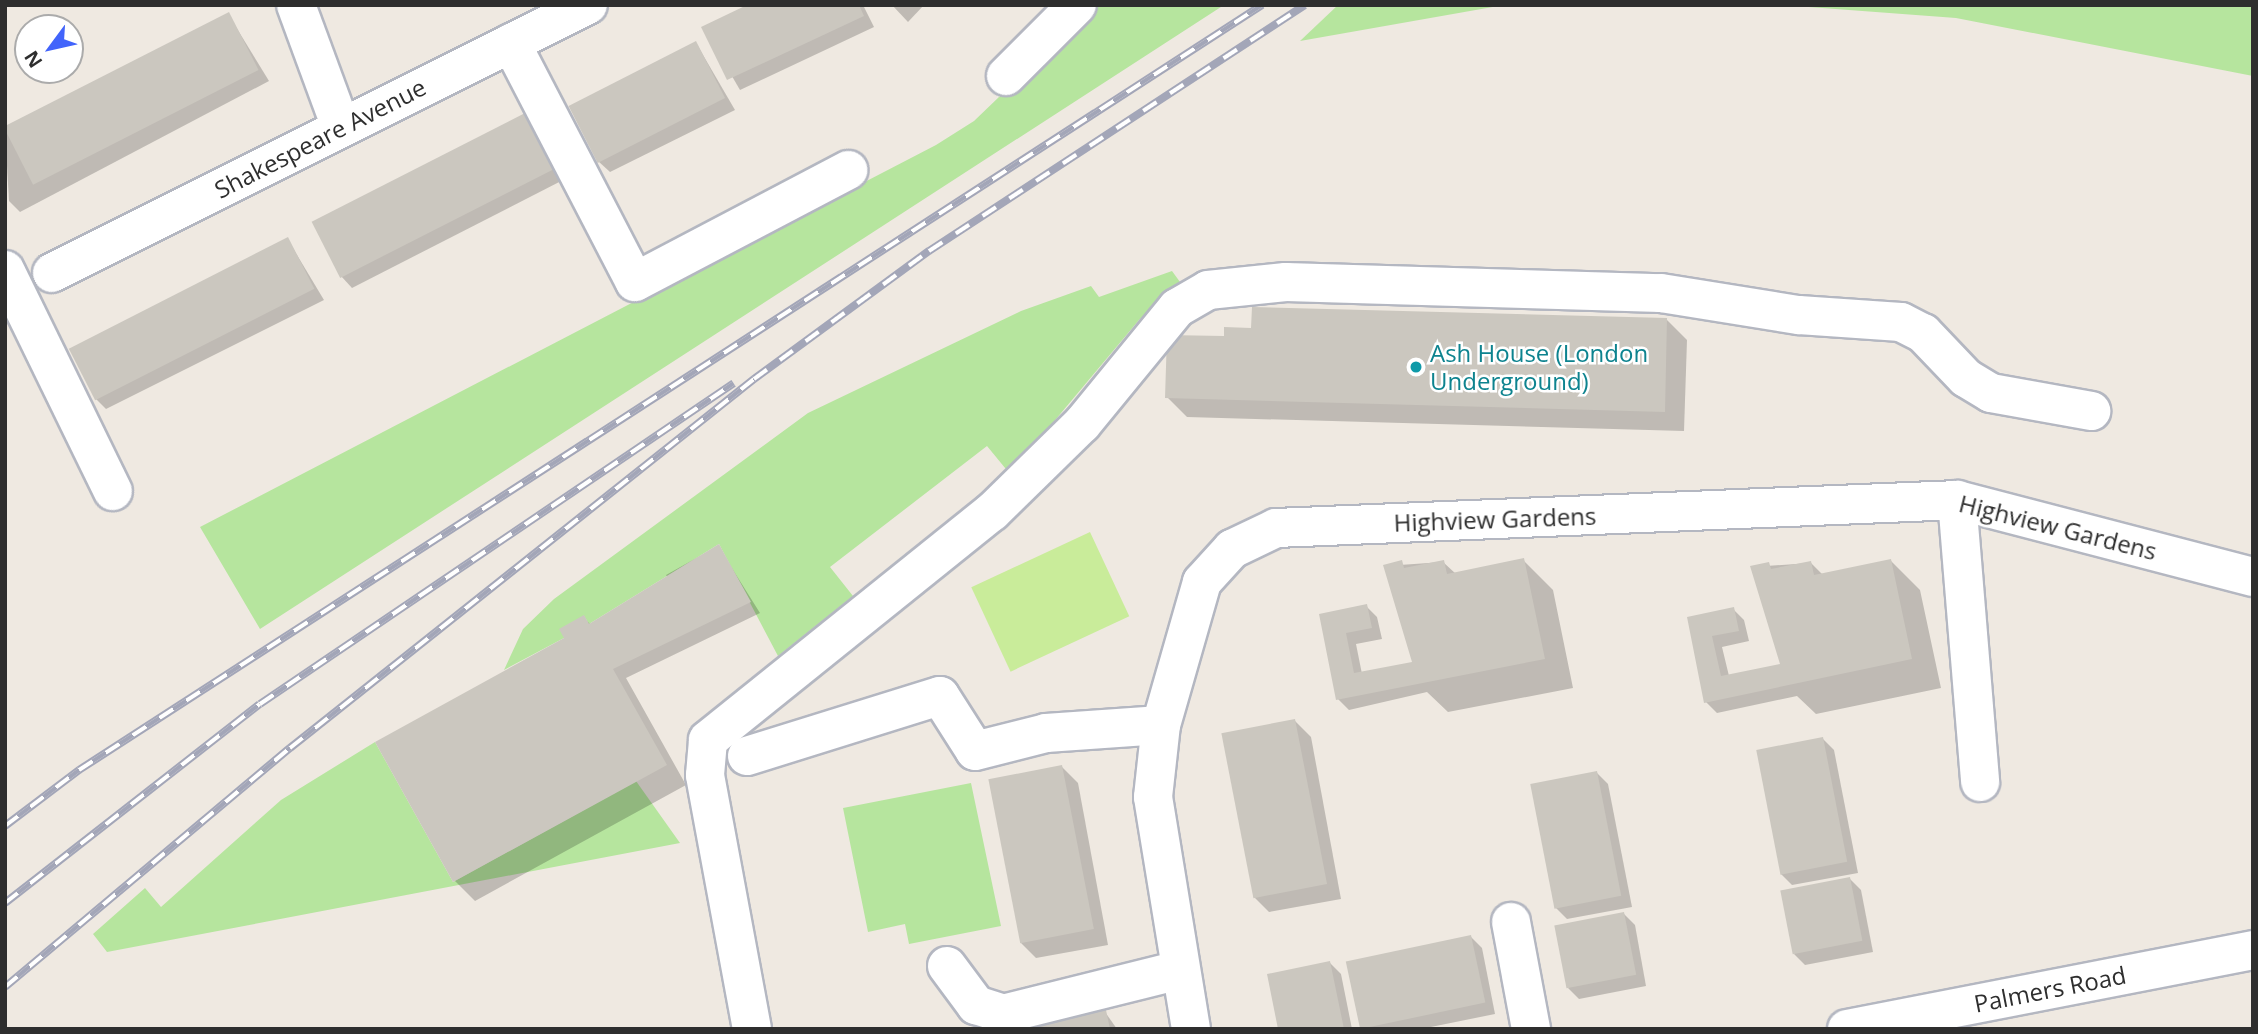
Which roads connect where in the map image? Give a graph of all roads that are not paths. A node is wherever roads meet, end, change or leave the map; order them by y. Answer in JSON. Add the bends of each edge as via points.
{"nodes":[{"id":1,"x":296,"y":5,"type":"edge"},
{"id":2,"x":588,"y":5,"type":"edge"},
{"id":3,"x":1077,"y":5,"type":"edge"},
{"id":4,"x":511,"y":43,"type":"junction"},
{"id":5,"x":1006,"y":76,"type":"dead end"},
{"id":6,"x":341,"y":127,"type":"junction"},
{"id":7,"x":848,"y":170,"type":"dead end"},
{"id":8,"x":5,"y":270,"type":"edge"},
{"id":9,"x":52,"y":273,"type":"dead end"},
{"id":10,"x":2091,"y":411,"type":"dead end"},
{"id":11,"x":113,"y":491,"type":"dead end"},
{"id":12,"x":1957,"y":500,"type":"junction"},
{"id":13,"x":2253,"y":577,"type":"edge"},
{"id":14,"x":1161,"y":725,"type":"junction"},
{"id":15,"x":747,"y":756,"type":"dead end"},
{"id":16,"x":1980,"y":782,"type":"dead end"},
{"id":17,"x":1511,"y":922,"type":"dead end"},
{"id":18,"x":2253,"y":950,"type":"edge"},
{"id":19,"x":947,"y":966,"type":"dead end"},
{"id":20,"x":1179,"y":970,"type":"junction"},
{"id":21,"x":752,"y":1029,"type":"edge"},
{"id":22,"x":1191,"y":1029,"type":"edge"},
{"id":23,"x":1531,"y":1029,"type":"edge"},
{"id":24,"x":1847,"y":1029,"type":"edge"}],
"edges":[{"from":1,"to":6,"type":"street"},
{"from":2,"to":4,"type":"street","name":"Shakespeare Avenue"},
{"from":3,"to":5,"type":"street"},
{"from":4,"to":6,"type":"street","name":"Shakespeare Avenue"},
{"from":4,"to":7,"type":"street","via":[[635,282]]},
{"from":6,"to":9,"type":"street","name":"Shakespeare Avenue"},
{"from":8,"to":11,"type":"street"},
{"from":10,"to":21,"type":"street","via":[[1991,393],[1966,378],[1923,332],[1868,317],[1799,315],[1661,293],[1286,282],[1208,290],[1177,308],[1082,424],[992,512],[708,740],[705,775]]},
{"from":12,"to":13,"type":"street","name":"Highview Gardens"},
{"from":12,"to":14,"type":"street","name":"Highview Gardens","via":[[1276,528],[1232,549],[1202,582]]},
{"from":12,"to":16,"type":"street"},
{"from":14,"to":15,"type":"street","via":[[1046,733],[975,751],[940,696]]},
{"from":14,"to":20,"type":"street","name":"Highview Gardens","via":[[1153,797]]},
{"from":17,"to":23,"type":"street"},
{"from":18,"to":24,"type":"street","name":"Palmers Road"},
{"from":19,"to":20,"type":"street","via":[[976,1006],[1003,1014]]},
{"from":20,"to":22,"type":"street","name":"Highview Gardens"}]}
